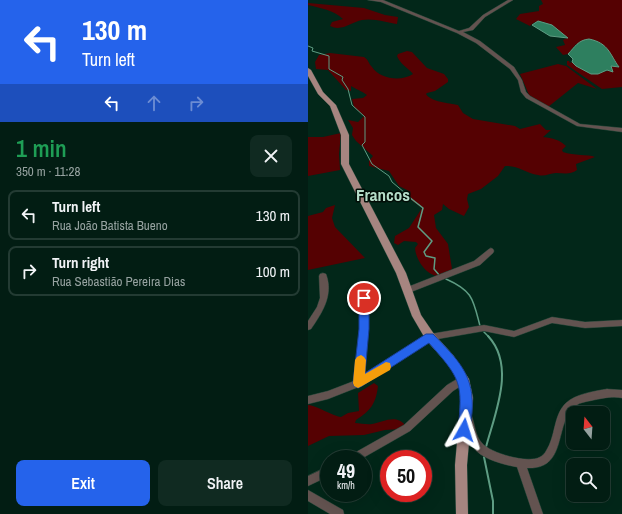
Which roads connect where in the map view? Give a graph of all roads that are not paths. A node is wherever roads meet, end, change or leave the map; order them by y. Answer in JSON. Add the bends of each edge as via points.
{"nodes":[{"id":1,"x":370,"y":0,"type":"edge"},
{"id":2,"x":382,"y":0,"type":"edge"},
{"id":3,"x":511,"y":0,"type":"edge"},
{"id":4,"x":459,"y":32,"type":"junction"},
{"id":5,"x":308,"y":70,"type":"edge"},
{"id":6,"x":622,"y":130,"type":"edge"},
{"id":7,"x":491,"y":251,"type":"dead end"},
{"id":8,"x":323,"y":276,"type":"dead end"},
{"id":9,"x":408,"y":290,"type":"junction"},
{"id":10,"x":364,"y":298,"type":"dead end"},
{"id":11,"x":622,"y":323,"type":"edge"},
{"id":12,"x":308,"y":326,"type":"edge"},
{"id":13,"x":430,"y":337,"type":"junction"},
{"id":14,"x":464,"y":379,"type":"junction"},
{"id":15,"x":358,"y":383,"type":"junction"},
{"id":16,"x":622,"y":394,"type":"edge"},
{"id":17,"x":308,"y":400,"type":"edge"},
{"id":18,"x":466,"y":411,"type":"junction"},
{"id":19,"x":368,"y":450,"type":"edge"},
{"id":20,"x":522,"y":464,"type":"junction"},
{"id":21,"x":320,"y":475,"type":"edge"},
{"id":22,"x":308,"y":481,"type":"edge"},
{"id":23,"x":308,"y":495,"type":"edge"},
{"id":24,"x":339,"y":514,"type":"edge"},
{"id":25,"x":462,"y":514,"type":"edge"},
{"id":26,"x":538,"y":514,"type":"edge"}],
"edges":[{"from":1,"to":2,"type":"street"},
{"from":2,"to":4,"type":"street"},
{"from":3,"to":4,"type":"street","via":[[484,16],[471,29]]},
{"from":4,"to":6,"type":"street","via":[[482,44],[512,68],[524,92],[533,100],[579,125]]},
{"from":5,"to":9,"type":"main road","via":[[320,93],[333,105],[345,135],[345,164]]},
{"from":7,"to":9,"type":"street","via":[[477,263]]},
{"from":8,"to":12,"type":"street","via":[[325,299]]},
{"from":9,"to":13,"type":"main road","via":[[417,316]]},
{"from":10,"to":15,"type":"street","via":[[364,329]]},
{"from":11,"to":13,"type":"street","via":[[585,325],[552,320],[514,334],[484,328]]},
{"from":13,"to":14,"type":"main road"},
{"from":13,"to":15,"type":"street"},
{"from":14,"to":18,"type":"main road"},
{"from":14,"to":19,"type":"street","via":[[450,388],[407,428]]},
{"from":15,"to":17,"type":"street"},
{"from":16,"to":20,"type":"street","via":[[605,393],[574,402],[565,411],[556,441],[543,461],[534,465]]},
{"from":18,"to":20,"type":"street","via":[[479,446],[493,455]]},
{"from":18,"to":25,"type":"main road","via":[[461,465]]},
{"from":20,"to":26,"type":"street"},
{"from":21,"to":22,"type":"street"},
{"from":23,"to":24,"type":"street"}]}
